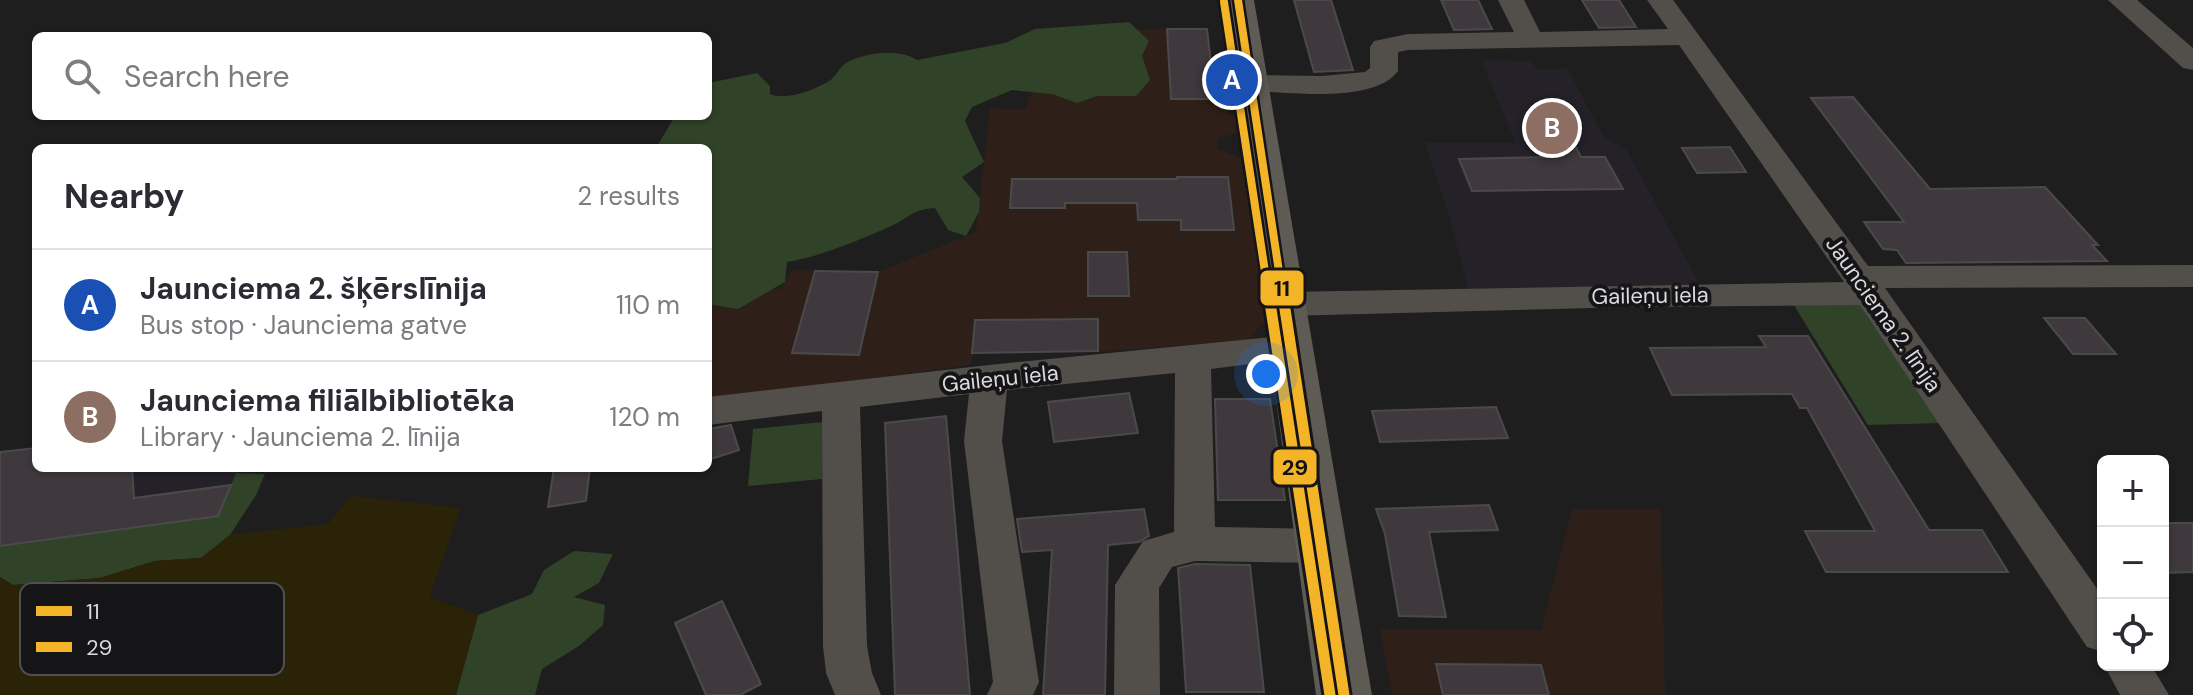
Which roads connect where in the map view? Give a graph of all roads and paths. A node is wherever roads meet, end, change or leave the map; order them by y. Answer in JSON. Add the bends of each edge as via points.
{"nodes":[{"id":1,"x":1238,"y":0,"type":"edge"},
{"id":2,"x":1511,"y":0,"type":"edge"},
{"id":3,"x":1660,"y":0,"type":"edge"},
{"id":4,"x":2121,"y":0,"type":"edge"},
{"id":5,"x":1686,"y":37,"type":"junction"},
{"id":6,"x":1531,"y":39,"type":"junction"},
{"id":7,"x":2193,"y":62,"type":"edge"},
{"id":8,"x":1251,"y":83,"type":"junction"},
{"id":9,"x":2193,"y":276,"type":"edge"},
{"id":10,"x":1864,"y":285,"type":"junction"},
{"id":11,"x":1285,"y":304,"type":"junction"},
{"id":12,"x":1291,"y":348,"type":"junction"},
{"id":13,"x":1193,"y":358,"type":"junction"},
{"id":14,"x":989,"y":378,"type":"junction"},
{"id":15,"x":841,"y":396,"type":"junction"},
{"id":16,"x":712,"y":411,"type":"edge"},
{"id":17,"x":1195,"y":544,"type":"junction"},
{"id":18,"x":1322,"y":546,"type":"junction"},
{"id":19,"x":2097,"y":624,"type":"edge"},
{"id":20,"x":2129,"y":671,"type":"edge"},
{"id":21,"x":858,"y":695,"type":"edge"},
{"id":22,"x":1010,"y":695,"type":"edge"},
{"id":23,"x":1137,"y":695,"type":"edge"},
{"id":24,"x":1344,"y":695,"type":"edge"},
{"id":25,"x":2146,"y":695,"type":"edge"}],
"edges":[{"from":1,"to":8,"type":"main road"},
{"from":2,"to":6,"type":"street"},
{"from":3,"to":5,"type":"street","name":"Jaunciema 2. līnija"},
{"from":4,"to":7,"type":"street"},
{"from":5,"to":6,"type":"street"},
{"from":5,"to":10,"type":"street","name":"Jaunciema 2. līnija"},
{"from":6,"to":8,"type":"street","via":[[1384,47],[1384,71],[1368,81]]},
{"from":8,"to":11,"type":"main road"},
{"from":9,"to":10,"type":"street","name":"Gaileņu iela"},
{"from":10,"to":11,"type":"street","name":"Gaileņu iela"},
{"from":10,"to":19,"type":"street","name":"Jaunciema 2. līnija"},
{"from":11,"to":12,"type":"main road"},
{"from":12,"to":13,"type":"street","name":"Gaileņu iela"},
{"from":12,"to":18,"type":"main road"},
{"from":13,"to":14,"type":"street","name":"Gaileņu iela"},
{"from":13,"to":17,"type":"street"},
{"from":14,"to":15,"type":"street","name":"Gaileņu iela"},
{"from":14,"to":22,"type":"street","via":[[983,441],[1016,682]]},
{"from":15,"to":16,"type":"street","name":"Gaileņu iela"},
{"from":15,"to":21,"type":"street","via":[[845,646]]},
{"from":17,"to":18,"type":"street"},
{"from":17,"to":23,"type":"street","via":[[1158,553],[1137,585]]},
{"from":18,"to":24,"type":"main road"},
{"from":20,"to":25,"type":"street"}]}
